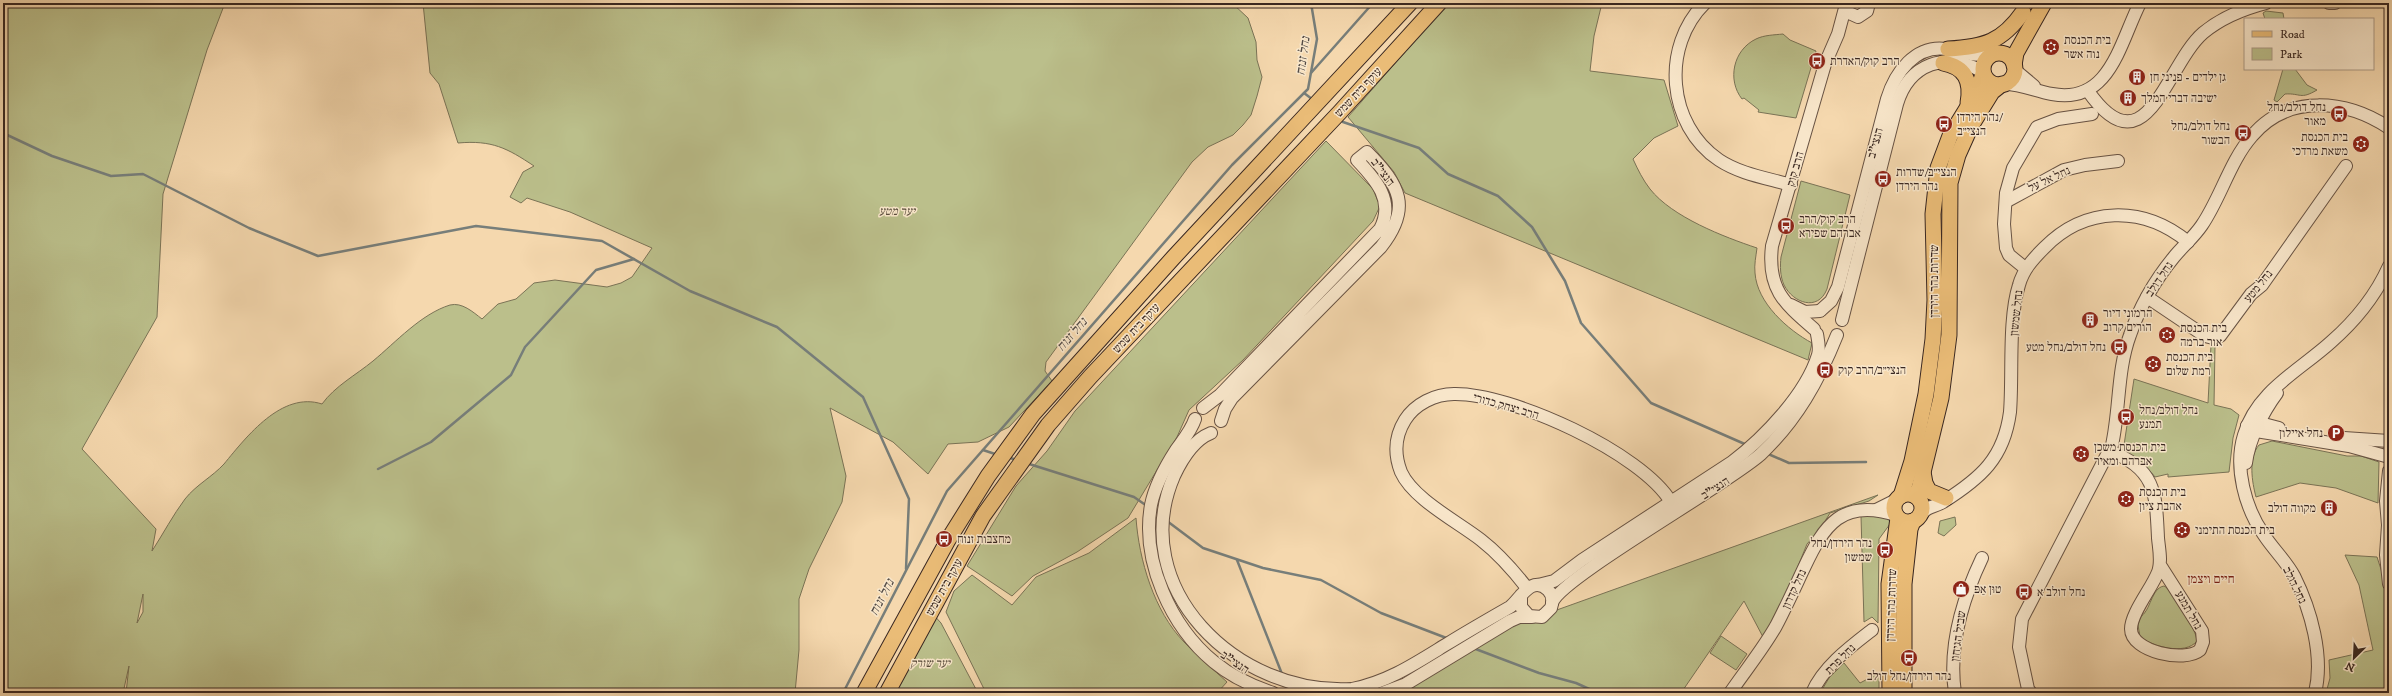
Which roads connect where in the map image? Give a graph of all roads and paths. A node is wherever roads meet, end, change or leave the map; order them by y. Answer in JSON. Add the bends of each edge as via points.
{"nodes":[{"id":1,"x":1410,"y":3,"type":"edge"},
{"id":2,"x":1439,"y":3,"type":"edge"},
{"id":3,"x":1705,"y":3,"type":"edge"},
{"id":4,"x":2044,"y":3,"type":"edge"},
{"id":5,"x":2140,"y":3,"type":"edge"},
{"id":6,"x":2266,"y":3,"type":"edge"},
{"id":7,"x":2329,"y":3,"type":"edge"},
{"id":8,"x":2335,"y":3,"type":"edge"},
{"id":9,"x":1844,"y":5,"type":"edge"},
{"id":10,"x":1868,"y":8,"type":"edge"},
{"id":11,"x":2026,"y":8,"type":"edge"},
{"id":12,"x":1834,"y":43,"type":"junction"},
{"id":13,"x":1995,"y":53,"type":"junction"},
{"id":14,"x":1945,"y":56,"type":"junction"},
{"id":15,"x":2014,"y":68,"type":"junction"},
{"id":16,"x":1983,"y":73,"type":"junction"},
{"id":17,"x":2003,"y":84,"type":"junction"},
{"id":18,"x":2036,"y":88,"type":"junction"},
{"id":19,"x":2088,"y":92,"type":"junction"},
{"id":20,"x":1967,"y":106,"type":"junction"},
{"id":21,"x":2092,"y":114,"type":"dead end"},
{"id":22,"x":2389,"y":128,"type":"edge"},
{"id":23,"x":2118,"y":161,"type":"dead end"},
{"id":24,"x":2346,"y":166,"type":"dead end"},
{"id":25,"x":1791,"y":185,"type":"junction"},
{"id":26,"x":2007,"y":201,"type":"junction"},
{"id":27,"x":2188,"y":242,"type":"junction"},
{"id":28,"x":2389,"y":266,"type":"edge"},
{"id":29,"x":2025,"y":268,"type":"junction"},
{"id":30,"x":1780,"y":295,"type":"junction"},
{"id":31,"x":2147,"y":298,"type":"junction"},
{"id":32,"x":1820,"y":310,"type":"junction"},
{"id":33,"x":1842,"y":320,"type":"junction"},
{"id":34,"x":1815,"y":331,"type":"junction"},
{"id":35,"x":1837,"y":335,"type":"junction"},
{"id":36,"x":1203,"y":408,"type":"junction"},
{"id":37,"x":1195,"y":419,"type":"junction"},
{"id":38,"x":1221,"y":421,"type":"junction"},
{"id":39,"x":2254,"y":427,"type":"junction"},
{"id":40,"x":1210,"y":433,"type":"junction"},
{"id":41,"x":2389,"y":441,"type":"edge"},
{"id":42,"x":2109,"y":451,"type":"junction"},
{"id":43,"x":2389,"y":457,"type":"edge"},
{"id":44,"x":1923,"y":468,"type":"junction"},
{"id":45,"x":2389,"y":471,"type":"edge"},
{"id":46,"x":1918,"y":497,"type":"junction"},
{"id":47,"x":1947,"y":497,"type":"junction"},
{"id":48,"x":1671,"y":502,"type":"junction"},
{"id":49,"x":1898,"y":507,"type":"junction"},
{"id":50,"x":1917,"y":519,"type":"junction"},
{"id":51,"x":2388,"y":522,"type":"edge"},
{"id":52,"x":1982,"y":558,"type":"dead end"},
{"id":53,"x":2160,"y":565,"type":"junction"},
{"id":54,"x":2171,"y":580,"type":"junction"},
{"id":55,"x":2154,"y":582,"type":"junction"},
{"id":56,"x":2389,"y":584,"type":"edge"},
{"id":57,"x":1529,"y":589,"type":"junction"},
{"id":58,"x":1552,"y":603,"type":"junction"},
{"id":59,"x":1532,"y":617,"type":"junction"},
{"id":60,"x":1872,"y":630,"type":"dead end"},
{"id":61,"x":2027,"y":692,"type":"edge"},
{"id":62,"x":864,"y":693,"type":"edge"},
{"id":63,"x":887,"y":693,"type":"edge"},
{"id":64,"x":1273,"y":693,"type":"edge"},
{"id":65,"x":1382,"y":693,"type":"edge"},
{"id":66,"x":1730,"y":693,"type":"edge"},
{"id":67,"x":1812,"y":693,"type":"edge"},
{"id":68,"x":1890,"y":693,"type":"edge"},
{"id":69,"x":1904,"y":693,"type":"edge"},
{"id":70,"x":1955,"y":693,"type":"edge"},
{"id":71,"x":2315,"y":693,"type":"edge"}],
"edges":[{"from":1,"to":62,"type":"main road","name":"עוקף בית שמש","via":[[1173,258],[1033,414],[988,476],[948,540]]},
{"from":2,"to":63,"type":"main road","name":"עוקף בית שמש","via":[[1048,425],[983,516]]},
{"from":3,"to":25,"type":"street","via":[[1686,27],[1677,53],[1676,90],[1694,135],[1718,159],[1739,170]]},
{"from":4,"to":15,"type":"main road","via":[[2016,53]]},
{"from":5,"to":19,"type":"street","via":[[2114,62],[2102,79]]},
{"from":6,"to":19,"type":"street","via":[[2231,15],[2202,34],[2183,58],[2155,105],[2140,118],[2121,120],[2107,115]]},
{"from":7,"to":8,"type":"street"},
{"from":9,"to":10,"type":"street","via":[[1850,15]]},
{"from":9,"to":12,"type":"street","name":"הרב קוק"},
{"from":10,"to":12,"type":"street","name":"הרב קוק"},
{"from":11,"to":13,"type":"main road","via":[[2011,37]]},
{"from":11,"to":14,"type":"main road","via":[[2008,30],[1988,44]]},
{"from":12,"to":25,"type":"street","name":"הרב קוק","via":[[1825,64]]},
{"from":13,"to":14,"type":"street","name":"הנצי\"ב"},
{"from":13,"to":15,"type":"main road","via":[[2007,55]]},
{"from":13,"to":16,"type":"main road","via":[[1985,60]]},
{"from":14,"to":16,"type":"street","name":"הנצי\"ב"},
{"from":14,"to":20,"type":"main road","via":[[1968,79],[1970,90]]},
{"from":14,"to":32,"type":"street","name":"הנצי\"ב","via":[[1937,48],[1914,56],[1895,79],[1887,100],[1838,287],[1831,300]]},
{"from":14,"to":33,"type":"street","name":"הנצי\"ב","via":[[1920,68],[1908,80],[1899,95]]},
{"from":15,"to":17,"type":"main road","via":[[2012,77]]},
{"from":15,"to":18,"type":"street"},
{"from":16,"to":17,"type":"main road","via":[[1992,83]]},
{"from":16,"to":20,"type":"main road","name":"שדרות נהר הירדן","via":[[1977,92]]},
{"from":17,"to":18,"type":"street"},
{"from":17,"to":44,"type":"main road","name":"שדרות נהר הירדן","via":[[1992,92],[1971,126],[1958,155],[1950,183],[1949,335],[1941,398]]},
{"from":18,"to":19,"type":"street","via":[[2059,95]]},
{"from":20,"to":49,"type":"main road","name":"שדרות נהר הירדן","via":[[1943,150],[1935,183],[1933,339],[1925,402],[1912,461]]},
{"from":21,"to":26,"type":"street","via":[[2058,119],[2037,127],[2013,168],[2008,183]]},
{"from":22,"to":27,"type":"street","name":"נחל דולב","via":[[2367,114],[2338,106],[2305,106],[2279,115],[2265,123],[2247,142],[2216,203]]},
{"from":23,"to":26,"type":"street","name":"נחל אל על","via":[[2064,170]]},
{"from":24,"to":31,"type":"street","name":"נחל מטע","via":[[2262,285],[2251,294],[2220,336],[2206,336]]},
{"from":25,"to":30,"type":"street","name":"הרב קוק","via":[[1772,246],[1770,262],[1774,284]]},
{"from":26,"to":29,"type":"street","via":[[2004,224],[2006,248]]},
{"from":27,"to":29,"type":"street","name":"נחל שמשון","via":[[2172,230],[2144,218],[2101,216],[2081,222],[2060,234]]},
{"from":27,"to":31,"type":"street","name":"נחל דולב","via":[[2157,278]]},
{"from":28,"to":39,"type":"street","name":"נחל דולב","via":[[2377,288],[2347,327],[2274,388],[2259,404]]},
{"from":29,"to":47,"type":"street","name":"נחל שמשון","via":[[2014,305],[2013,374],[2008,429],[1994,460],[1983,473],[1974,482]]},
{"from":30,"to":32,"type":"street","name":"הרב קוק","via":[[1799,310]]},
{"from":30,"to":34,"type":"street","name":"הרב קוק","via":[[1789,308]]},
{"from":31,"to":42,"type":"street","name":"נחל דולב","via":[[2132,328],[2125,351],[2117,421]]},
{"from":32,"to":33,"type":"street","via":[[1834,310]]},
{"from":32,"to":34,"type":"street","via":[[1813,319]]},
{"from":33,"to":35,"type":"street","via":[[1842,327]]},
{"from":34,"to":35,"type":"street","via":[[1826,338]]},
{"from":34,"to":48,"type":"street","name":"הנצי\"ב","via":[[1819,354],[1801,387],[1774,423],[1732,462]]},
{"from":35,"to":58,"type":"street","name":"הנצי\"ב","via":[[1809,396],[1791,421],[1760,454],[1727,480],[1588,570],[1560,591]]},
{"from":36,"to":37,"type":"street"},
{"from":36,"to":38,"type":"street","via":[[1215,409]]},
{"from":36,"to":38,"type":"street","name":"הנצי\"ב","via":[[1222,393],[1380,229],[1387,213],[1385,198],[1375,180],[1357,160],[1367,152],[1390,177],[1398,195],[1400,209],[1396,225],[1381,247],[1232,398]]},
{"from":37,"to":40,"type":"street","via":[[1199,430]]},
{"from":37,"to":64,"type":"street","name":"הנצי\"ב","via":[[1164,470],[1151,505],[1150,539],[1156,568],[1168,600],[1197,645],[1214,662],[1234,676]]},
{"from":38,"to":40,"type":"street","via":[[1218,429]]},
{"from":39,"to":41,"type":"street"},
{"from":39,"to":43,"type":"street","via":[[2349,446]]},
{"from":39,"to":71,"type":"street","name":"נחל דולב","via":[[2244,486],[2247,500],[2257,525],[2288,566],[2303,597],[2319,665]]},
{"from":40,"to":57,"type":"street","name":"הנצי\"ב","via":[[1192,446],[1172,481],[1163,514],[1165,555],[1175,591],[1192,622],[1219,651],[1258,676],[1304,690],[1351,689],[1375,683],[1398,674],[1508,608]]},
{"from":42,"to":53,"type":"street","name":"נחל תמנע","via":[[2138,467],[2152,484]]},
{"from":42,"to":61,"type":"street","name":"נחל דולב","via":[[2024,613],[2019,647]]},
{"from":44,"to":46,"type":"main road","name":"שדרות נהר הירדן"},
{"from":44,"to":47,"type":"main road","via":[[1929,491]]},
{"from":45,"to":51,"type":"street","via":[[2386,501]]},
{"from":46,"to":47,"type":"street"},
{"from":46,"to":49,"type":"main road","via":[[1909,494]]},
{"from":46,"to":50,"type":"main road","via":[[1922,507]]},
{"from":47,"to":50,"type":"street","name":"נחל שמשון","via":[[1942,502],[1927,507]]},
{"from":48,"to":57,"type":"street","name":"הנצי\"ב","via":[[1554,581]]},
{"from":48,"to":57,"type":"street","name":"הרב יצחק כדורי","via":[[1653,480],[1634,464],[1536,413],[1474,396],[1453,394],[1435,397],[1420,404],[1404,421],[1396,442],[1396,457],[1402,473],[1412,488],[1494,551]]},
{"from":49,"to":50,"type":"main road","via":[[1904,522]]},
{"from":49,"to":66,"type":"street","name":"נחל קדרון","via":[[1852,512],[1840,516],[1823,531],[1775,627]]},
{"from":49,"to":68,"type":"main road","name":"שדרות נהר הירדן","via":[[1889,584]]},
{"from":50,"to":69,"type":"main road","name":"שדרות נהר הירדן","via":[[1910,529],[1904,584]]},
{"from":51,"to":56,"type":"street","via":[[2386,555]]},
{"from":52,"to":70,"type":"street","name":"שביל הגיחון","via":[[1969,585],[1959,618],[1953,672]]},
{"from":53,"to":54,"type":"street","name":"נחל תמנע"},
{"from":53,"to":55,"type":"street","name":"נחל תמנע"},
{"from":54,"to":55,"type":"street","via":[[2164,576]]},
{"from":54,"to":55,"type":"street","name":"נחל תמנע","via":[[2202,631],[2203,642],[2200,650],[2183,657],[2164,654],[2139,644],[2133,636],[2132,624]]},
{"from":57,"to":58,"type":"street","via":[[1549,591]]},
{"from":57,"to":59,"type":"street","via":[[1520,602],[1522,609]]},
{"from":58,"to":59,"type":"street","via":[[1544,616]]},
{"from":59,"to":65,"type":"street","via":[[1519,617],[1510,621],[1406,684]]},
{"from":60,"to":67,"type":"street","name":"נחל פרת","via":[[1835,662],[1819,680]]}]}
